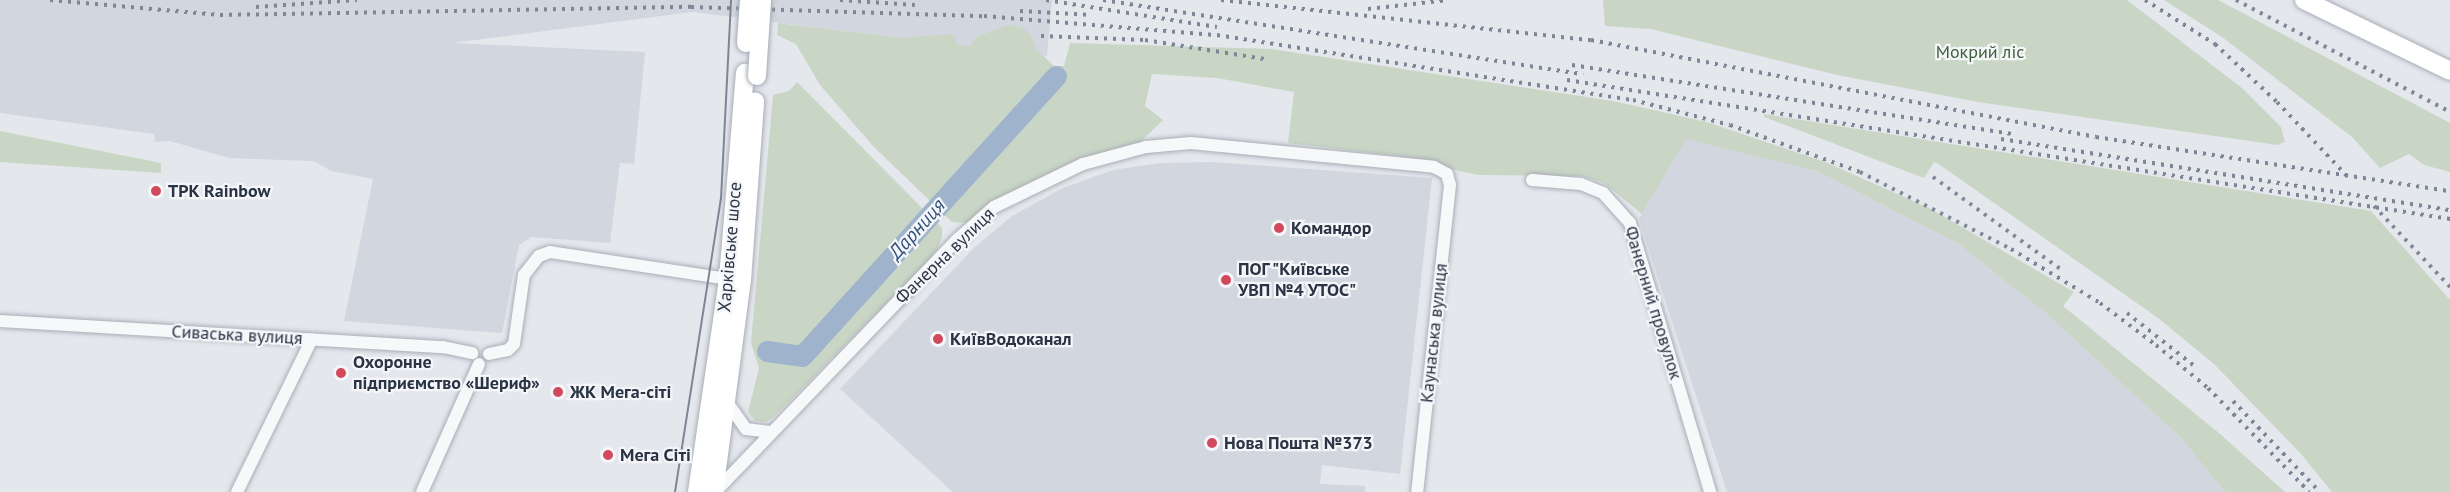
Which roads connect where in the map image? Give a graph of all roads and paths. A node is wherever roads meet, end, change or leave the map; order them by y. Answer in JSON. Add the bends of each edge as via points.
{"nodes":[{"id":1,"x":749,"y":0,"type":"edge"},
{"id":2,"x":762,"y":0,"type":"edge"},
{"id":3,"x":2304,"y":0,"type":"edge"},
{"id":4,"x":2450,"y":71,"type":"edge"},
{"id":5,"x":751,"y":74,"type":"junction"},
{"id":6,"x":1447,"y":174,"type":"joint"},
{"id":7,"x":1532,"y":180,"type":"dead end"},
{"id":8,"x":728,"y":279,"type":"junction"},
{"id":9,"x":0,"y":321,"type":"edge"},
{"id":10,"x":312,"y":339,"type":"junction"},
{"id":11,"x":476,"y":359,"type":"junction"},
{"id":12,"x":727,"y":402,"type":"junction"},
{"id":13,"x":770,"y":432,"type":"junction"},
{"id":14,"x":237,"y":492,"type":"edge"},
{"id":15,"x":423,"y":492,"type":"edge"},
{"id":16,"x":697,"y":492,"type":"edge"},
{"id":17,"x":715,"y":492,"type":"edge"},
{"id":18,"x":1417,"y":492,"type":"edge"},
{"id":19,"x":1710,"y":492,"type":"edge"}],
"edges":[{"from":1,"to":5,"type":"main road","name":"Харківське шосе","bridge":true},
{"from":2,"to":5,"type":"main road","name":"Харківське шосе","bridge":true},
{"from":3,"to":4,"type":"main road"},
{"from":5,"to":8,"type":"main road","name":"Харківське шосе"},
{"from":5,"to":12,"type":"main road","name":"Харківське шосе","via":[[742,280]]},
{"from":6,"to":13,"type":"street","name":"Фанерна вулиця","via":[[1434,167],[1191,143],[1146,147],[1083,164],[994,207]]},
{"from":6,"to":18,"type":"street","name":"Каунаська вулиця","via":[[1450,185]]},
{"from":7,"to":19,"type":"street","name":"Фанерний провулок","via":[[1581,184],[1603,193],[1630,223]]},
{"from":8,"to":11,"type":"street","via":[[550,252],[539,256],[524,275],[514,344],[508,350],[489,354],[487,362]]},
{"from":8,"to":16,"type":"main road","name":"Харківське шосе"},
{"from":9,"to":10,"type":"street","name":"Сиваська вулиця"},
{"from":10,"to":11,"type":"street","name":"Сиваська вулиця","via":[[443,347]]},
{"from":10,"to":14,"type":"street"},
{"from":11,"to":15,"type":"street"},
{"from":12,"to":13,"type":"street","via":[[740,426]]},
{"from":12,"to":17,"type":"main road","name":"Харківське шосе"},
{"from":13,"to":17,"type":"street","name":"Фанерна вулиця"}]}
